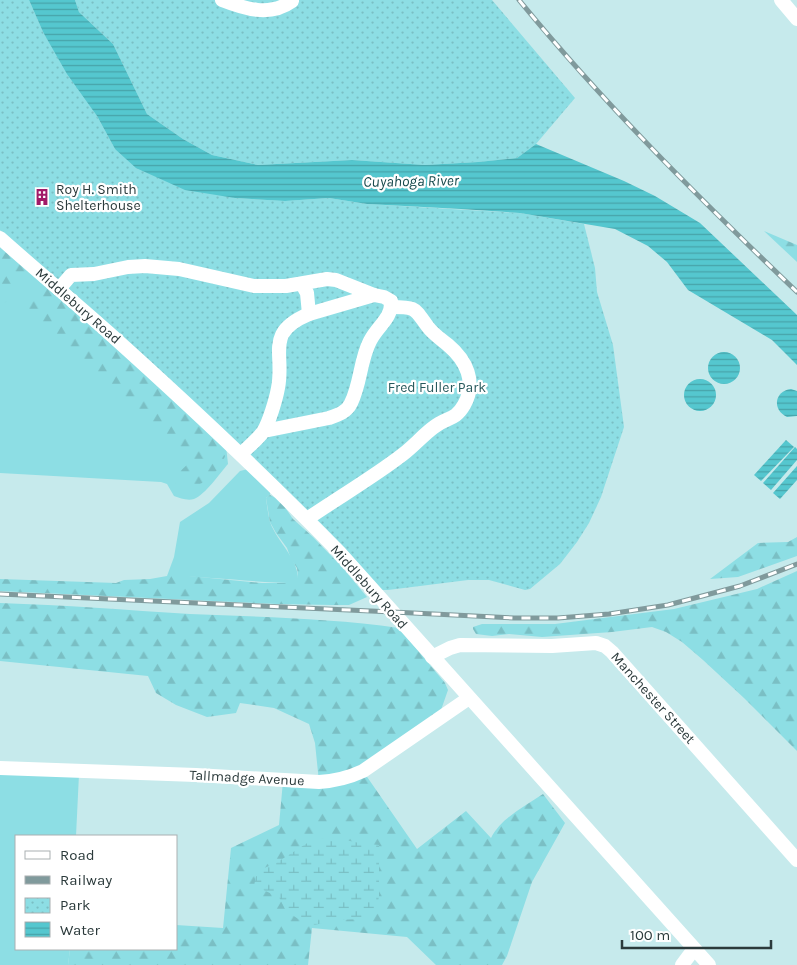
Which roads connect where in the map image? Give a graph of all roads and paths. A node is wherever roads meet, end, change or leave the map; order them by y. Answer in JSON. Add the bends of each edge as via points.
{"nodes":[{"id":1,"x":222,"y":0,"type":"edge"},
{"id":2,"x":781,"y":0,"type":"edge"},
{"id":3,"x":292,"y":1,"type":"dead end"},
{"id":4,"x":797,"y":19,"type":"edge"},
{"id":5,"x":0,"y":238,"type":"edge"},
{"id":6,"x":302,"y":284,"type":"junction"},
{"id":7,"x":59,"y":289,"type":"junction"},
{"id":8,"x":374,"y":295,"type":"junction"},
{"id":9,"x":391,"y":307,"type":"junction"},
{"id":10,"x":309,"y":314,"type":"junction"},
{"id":11,"x":264,"y":431,"type":"junction"},
{"id":12,"x":241,"y":454,"type":"junction"},
{"id":13,"x":307,"y":519,"type":"junction"},
{"id":14,"x":432,"y":657,"type":"junction"},
{"id":15,"x":469,"y":698,"type":"junction"},
{"id":16,"x":0,"y":768,"type":"edge"},
{"id":17,"x":797,"y":860,"type":"edge"},
{"id":18,"x":694,"y":949,"type":"junction"},
{"id":19,"x":682,"y":965,"type":"edge"},
{"id":20,"x":709,"y":965,"type":"edge"}],
"edges":[{"from":1,"to":3,"type":"street","via":[[244,9],[266,11],[284,8]]},
{"from":2,"to":4,"type":"street"},
{"from":5,"to":7,"type":"street","name":"Middlebury Road"},
{"from":6,"to":7,"type":"street","via":[[254,286],[179,269],[145,266],[71,275]]},
{"from":6,"to":8,"type":"street","via":[[336,280]]},
{"from":6,"to":10,"type":"street","via":[[308,293]]},
{"from":7,"to":12,"type":"street","name":"Middlebury Road"},
{"from":8,"to":9,"type":"street","via":[[391,301]]},
{"from":8,"to":10,"type":"street"},
{"from":9,"to":11,"type":"street","via":[[390,314],[375,331],[367,347],[346,410],[330,418]]},
{"from":9,"to":13,"type":"street","via":[[418,312],[431,331],[457,352],[469,373],[467,398],[453,418],[434,426],[401,456]]},
{"from":10,"to":11,"type":"street","via":[[287,328],[279,341],[278,388]]},
{"from":11,"to":12,"type":"street"},
{"from":12,"to":13,"type":"street","name":"Middlebury Road"},
{"from":13,"to":14,"type":"street","name":"Middlebury Road"},
{"from":14,"to":15,"type":"street","name":"Middlebury Road"},
{"from":14,"to":17,"type":"street","name":"Manchester Street","via":[[450,648],[473,644],[602,644]]},
{"from":15,"to":16,"type":"street","name":"Tallmadge Avenue","via":[[363,771],[335,781]]},
{"from":15,"to":18,"type":"street","name":"Middlebury Road"},
{"from":18,"to":19,"type":"street"},
{"from":18,"to":20,"type":"street","name":"Middlebury Road"}]}
